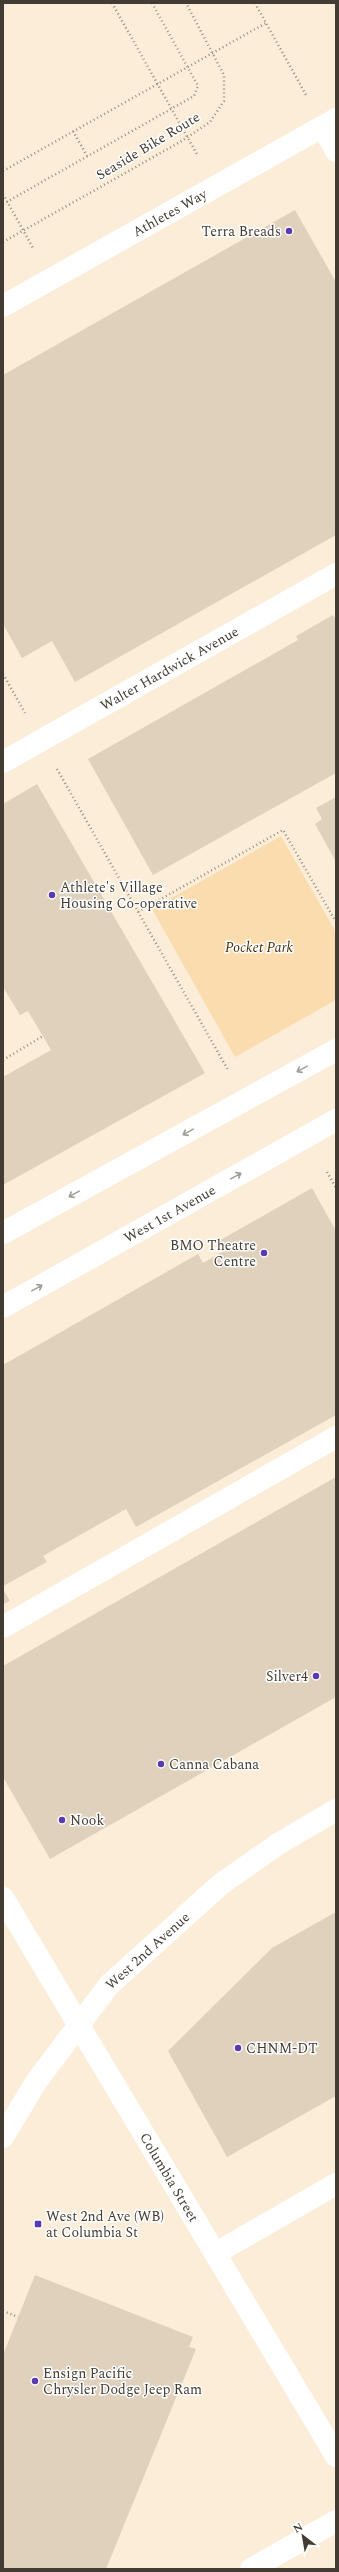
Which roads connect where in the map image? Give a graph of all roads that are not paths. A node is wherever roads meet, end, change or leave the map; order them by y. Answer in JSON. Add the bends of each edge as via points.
{"nodes":[{"id":1,"x":329,"y":123,"type":"edge"},
{"id":2,"x":336,"y":151,"type":"edge"},
{"id":3,"x":3,"y":306,"type":"edge"},
{"id":4,"x":336,"y":574,"type":"edge"},
{"id":5,"x":3,"y":762,"type":"edge"},
{"id":6,"x":336,"y":1050,"type":"edge"},
{"id":7,"x":336,"y":1120,"type":"edge"},
{"id":8,"x":3,"y":1233,"type":"edge"},
{"id":9,"x":3,"y":1307,"type":"edge"},
{"id":10,"x":336,"y":1437,"type":"edge"},
{"id":11,"x":3,"y":1627,"type":"edge"},
{"id":12,"x":336,"y":1810,"type":"edge"},
{"id":13,"x":3,"y":1898,"type":"edge"},
{"id":14,"x":78,"y":2025,"type":"junction"},
{"id":15,"x":3,"y":2137,"type":"edge"},
{"id":16,"x":336,"y":2184,"type":"edge"},
{"id":17,"x":216,"y":2253,"type":"junction"},
{"id":18,"x":336,"y":2456,"type":"edge"},
{"id":19,"x":336,"y":2521,"type":"edge"},
{"id":20,"x":251,"y":2569,"type":"edge"}],
"edges":[{"from":1,"to":2,"type":"street"},
{"from":1,"to":3,"type":"street","name":"Athletes Way"},
{"from":4,"to":5,"type":"street","name":"Walter Hardwick Avenue"},
{"from":6,"to":8,"type":"street","one_way":true},
{"from":9,"to":7,"type":"street","name":"West 1st Avenue","one_way":true},
{"from":10,"to":11,"type":"street"},
{"from":12,"to":14,"type":"street","name":"West 2nd Avenue","via":[[278,1844],[221,1884],[109,1985]]},
{"from":13,"to":14,"type":"street","name":"Columbia Street"},
{"from":14,"to":15,"type":"street","name":"West 2nd Avenue","via":[[36,2082]]},
{"from":14,"to":17,"type":"street","name":"Columbia Street"},
{"from":16,"to":17,"type":"street"},
{"from":17,"to":18,"type":"street","name":"Columbia Street"},
{"from":19,"to":20,"type":"street"}]}
